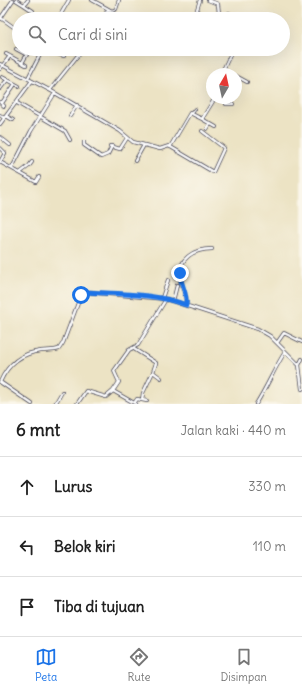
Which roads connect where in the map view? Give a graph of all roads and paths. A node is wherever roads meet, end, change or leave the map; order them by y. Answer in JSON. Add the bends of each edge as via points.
{"nodes":[{"id":1,"x":14,"y":0,"type":"edge"},
{"id":2,"x":28,"y":0,"type":"edge"},
{"id":3,"x":69,"y":0,"type":"edge"},
{"id":4,"x":92,"y":0,"type":"edge"},
{"id":5,"x":99,"y":0,"type":"edge"},
{"id":6,"x":119,"y":0,"type":"edge"},
{"id":7,"x":200,"y":0,"type":"edge"},
{"id":8,"x":208,"y":0,"type":"edge"},
{"id":9,"x":97,"y":4,"type":"junction"},
{"id":10,"x":24,"y":5,"type":"junction"},
{"id":11,"x":108,"y":10,"type":"joint"},
{"id":12,"x":34,"y":11,"type":"dead end"},
{"id":13,"x":62,"y":12,"type":"edge"},
{"id":14,"x":196,"y":12,"type":"edge"},
{"id":15,"x":219,"y":12,"type":"edge"},
{"id":16,"x":0,"y":19,"type":"edge"},
{"id":17,"x":12,"y":27,"type":"edge"},
{"id":18,"x":26,"y":56,"type":"edge"},
{"id":19,"x":39,"y":56,"type":"edge"},
{"id":20,"x":77,"y":56,"type":"edge"},
{"id":21,"x":230,"y":56,"type":"edge"},
{"id":22,"x":22,"y":63,"type":"junction"},
{"id":23,"x":1,"y":65,"type":"edge"},
{"id":24,"x":26,"y":65,"type":"dead end"},
{"id":25,"x":224,"y":68,"type":"edge"},
{"id":26,"x":0,"y":69,"type":"edge"},
{"id":27,"x":2,"y":77,"type":"dead end"},
{"id":28,"x":28,"y":78,"type":"junction"},
{"id":29,"x":242,"y":79,"type":"edge"},
{"id":30,"x":7,"y":80,"type":"junction"},
{"id":31,"x":31,"y":82,"type":"junction"},
{"id":32,"x":247,"y":82,"type":"dead end"},
{"id":33,"x":15,"y":84,"type":"junction"},
{"id":34,"x":19,"y":86,"type":"dead end"},
{"id":35,"x":0,"y":89,"type":"edge"},
{"id":36,"x":50,"y":90,"type":"junction"},
{"id":37,"x":55,"y":93,"type":"junction"},
{"id":38,"x":17,"y":103,"type":"junction"},
{"id":39,"x":2,"y":104,"type":"edge"},
{"id":40,"x":211,"y":104,"type":"edge"},
{"id":41,"x":227,"y":104,"type":"edge"},
{"id":42,"x":233,"y":104,"type":"dead end"},
{"id":43,"x":77,"y":105,"type":"junction"},
{"id":44,"x":195,"y":109,"type":"dead end"},
{"id":45,"x":192,"y":114,"type":"junction"},
{"id":46,"x":0,"y":115,"type":"edge"},
{"id":47,"x":70,"y":116,"type":"dead end"},
{"id":48,"x":5,"y":117,"type":"junction"},
{"id":49,"x":40,"y":117,"type":"junction"},
{"id":50,"x":12,"y":120,"type":"dead end"},
{"id":51,"x":202,"y":120,"type":"junction"},
{"id":52,"x":0,"y":124,"type":"edge"},
{"id":53,"x":210,"y":124,"type":"junction"},
{"id":54,"x":216,"y":127,"type":"dead end"},
{"id":55,"x":207,"y":129,"type":"dead end"},
{"id":56,"x":202,"y":131,"type":"dead end"},
{"id":57,"x":0,"y":137,"type":"edge"},
{"id":58,"x":127,"y":138,"type":"junction"},
{"id":59,"x":70,"y":140,"type":"dead end"},
{"id":60,"x":84,"y":142,"type":"dead end"},
{"id":61,"x":10,"y":145,"type":"dead end"},
{"id":62,"x":144,"y":145,"type":"junction"},
{"id":63,"x":170,"y":147,"type":"junction"},
{"id":64,"x":0,"y":148,"type":"edge"},
{"id":65,"x":135,"y":161,"type":"dead end"},
{"id":66,"x":0,"y":162,"type":"edge"},
{"id":67,"x":32,"y":162,"type":"dead end"},
{"id":68,"x":12,"y":168,"type":"junction"},
{"id":69,"x":21,"y":172,"type":"junction"},
{"id":70,"x":39,"y":177,"type":"dead end"},
{"id":71,"x":212,"y":249,"type":"dead end"},
{"id":72,"x":168,"y":280,"type":"dead end"},
{"id":73,"x":177,"y":285,"type":"dead end"},
{"id":74,"x":162,"y":298,"type":"junction"},
{"id":75,"x":166,"y":299,"type":"junction"},
{"id":76,"x":173,"y":300,"type":"junction"},
{"id":77,"x":186,"y":305,"type":"junction"},
{"id":78,"x":302,"y":342,"type":"edge"},
{"id":79,"x":277,"y":343,"type":"junction"},
{"id":80,"x":134,"y":349,"type":"junction"},
{"id":81,"x":285,"y":352,"type":"junction"},
{"id":82,"x":302,"y":359,"type":"edge"},
{"id":83,"x":300,"y":366,"type":"edge"},
{"id":84,"x":154,"y":372,"type":"junction"},
{"id":85,"x":161,"y":378,"type":"dead end"},
{"id":86,"x":0,"y":382,"type":"edge"},
{"id":87,"x":302,"y":389,"type":"edge"},
{"id":88,"x":114,"y":391,"type":"junction"},
{"id":89,"x":62,"y":392,"type":"dead end"},
{"id":90,"x":142,"y":400,"type":"junction"},
{"id":91,"x":147,"y":401,"type":"dead end"},
{"id":92,"x":136,"y":403,"type":"edge"},
{"id":93,"x":32,"y":404,"type":"edge"},
{"id":94,"x":56,"y":404,"type":"edge"},
{"id":95,"x":77,"y":404,"type":"edge"},
{"id":96,"x":256,"y":404,"type":"edge"}],
"edges":[{"from":1,"to":10,"type":"street"},
{"from":1,"to":16,"type":"street"},
{"from":2,"to":10,"type":"street"},
{"from":3,"to":13,"type":"street"},
{"from":4,"to":9,"type":"street"},
{"from":5,"to":9,"type":"street"},
{"from":6,"to":11,"type":"street","via":[[114,10]]},
{"from":7,"to":14,"type":"street"},
{"from":8,"to":15,"type":"street","via":[[218,4]]},
{"from":9,"to":11,"type":"street"},
{"from":10,"to":12,"type":"street"},
{"from":16,"to":17,"type":"street"},
{"from":18,"to":22,"type":"street"},
{"from":19,"to":28,"type":"street"},
{"from":20,"to":36,"type":"street"},
{"from":21,"to":25,"type":"street"},
{"from":22,"to":23,"type":"street","via":[[8,55]]},
{"from":22,"to":24,"type":"street"},
{"from":23,"to":26,"type":"street"},
{"from":23,"to":28,"type":"street"},
{"from":27,"to":30,"type":"street"},
{"from":28,"to":31,"type":"street"},
{"from":29,"to":32,"type":"street"},
{"from":30,"to":33,"type":"street"},
{"from":30,"to":35,"type":"street"},
{"from":31,"to":36,"type":"street"},
{"from":31,"to":38,"type":"street"},
{"from":33,"to":34,"type":"street"},
{"from":33,"to":39,"type":"street"},
{"from":36,"to":37,"type":"street"},
{"from":37,"to":43,"type":"street"},
{"from":37,"to":49,"type":"street"},
{"from":38,"to":48,"type":"street"},
{"from":38,"to":49,"type":"street"},
{"from":40,"to":51,"type":"street"},
{"from":41,"to":42,"type":"street"},
{"from":43,"to":47,"type":"street"},
{"from":43,"to":58,"type":"street"},
{"from":44,"to":45,"type":"street"},
{"from":45,"to":51,"type":"street"},
{"from":45,"to":63,"type":"street","via":[[190,113],[186,119]]},
{"from":46,"to":48,"type":"street"},
{"from":48,"to":50,"type":"street"},
{"from":48,"to":52,"type":"street"},
{"from":49,"to":59,"type":"street","via":[[65,131]]},
{"from":49,"to":68,"type":"street"},
{"from":51,"to":53,"type":"street"},
{"from":53,"to":54,"type":"street"},
{"from":53,"to":55,"type":"street"},
{"from":56,"to":63,"type":"street","via":[[224,148],[213,172]]},
{"from":57,"to":61,"type":"street"},
{"from":58,"to":60,"type":"street","via":[[120,148],[111,146],[108,154],[101,157],[84,145]]},
{"from":58,"to":62,"type":"street"},
{"from":62,"to":63,"type":"street","via":[[160,149],[166,145]]},
{"from":62,"to":65,"type":"street"},
{"from":64,"to":66,"type":"street","via":[[6,153]]},
{"from":66,"to":68,"type":"street"},
{"from":67,"to":69,"type":"street"},
{"from":68,"to":69,"type":"street"},
{"from":69,"to":70,"type":"street","via":[[36,182]]},
{"from":71,"to":77,"type":"street","via":[[195,251],[182,263],[180,279]]},
{"from":72,"to":74,"type":"street"},
{"from":73,"to":76,"type":"street"},
{"from":74,"to":75,"type":"street"},
{"from":74,"to":86,"type":"street","via":[[83,293],[59,349],[40,351],[19,358],[7,369]]},
{"from":75,"to":76,"type":"street"},
{"from":75,"to":80,"type":"street"},
{"from":76,"to":77,"type":"street"},
{"from":77,"to":79,"type":"street","via":[[258,328]]},
{"from":78,"to":79,"type":"street","via":[[284,333]]},
{"from":79,"to":81,"type":"street"},
{"from":80,"to":84,"type":"street","via":[[156,363]]},
{"from":80,"to":88,"type":"street","via":[[129,350],[114,371],[119,382]]},
{"from":81,"to":83,"type":"street"},
{"from":81,"to":96,"type":"street"},
{"from":82,"to":83,"type":"street"},
{"from":83,"to":87,"type":"street"},
{"from":84,"to":85,"type":"street"},
{"from":84,"to":90,"type":"street"},
{"from":86,"to":93,"type":"street"},
{"from":88,"to":92,"type":"street"},
{"from":88,"to":95,"type":"street","via":[[106,397],[86,391]]},
{"from":89,"to":94,"type":"street"},
{"from":90,"to":91,"type":"street"},
{"from":90,"to":92,"type":"street","via":[[137,399]]}]}
